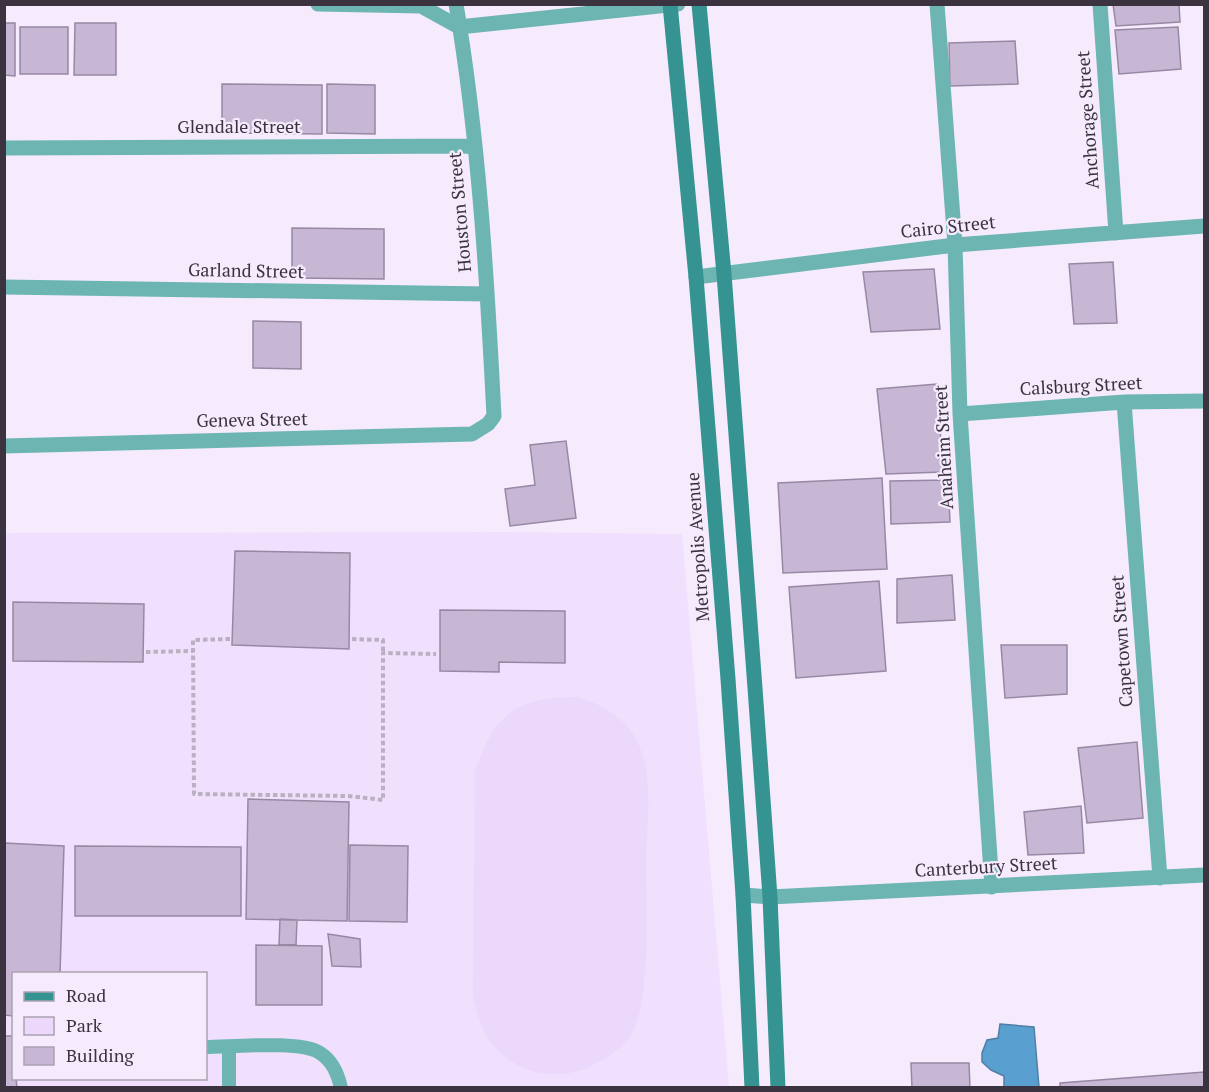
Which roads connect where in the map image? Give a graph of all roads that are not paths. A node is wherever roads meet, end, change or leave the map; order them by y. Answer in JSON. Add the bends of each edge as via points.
{"nodes":[{"id":1,"x":318,"y":4,"type":"edge"},
{"id":2,"x":456,"y":4,"type":"edge"},
{"id":3,"x":699,"y":4,"type":"edge"},
{"id":4,"x":937,"y":4,"type":"edge"},
{"id":5,"x":1100,"y":4,"type":"edge"},
{"id":6,"x":423,"y":5,"type":"edge"},
{"id":7,"x":673,"y":5,"type":"edge"},
{"id":8,"x":459,"y":27,"type":"junction"},
{"id":9,"x":474,"y":146,"type":"junction"},
{"id":10,"x":4,"y":148,"type":"edge"},
{"id":11,"x":1204,"y":226,"type":"edge"},
{"id":12,"x":1116,"y":233,"type":"junction"},
{"id":13,"x":955,"y":245,"type":"junction"},
{"id":14,"x":724,"y":274,"type":"junction"},
{"id":15,"x":696,"y":277,"type":"junction"},
{"id":16,"x":4,"y":287,"type":"edge"},
{"id":17,"x":487,"y":294,"type":"junction"},
{"id":18,"x":1204,"y":401,"type":"edge"},
{"id":19,"x":1124,"y":402,"type":"junction"},
{"id":20,"x":960,"y":414,"type":"junction"},
{"id":21,"x":494,"y":417,"type":"joint"},
{"id":22,"x":4,"y":446,"type":"edge"},
{"id":23,"x":1204,"y":875,"type":"edge"},
{"id":24,"x":1160,"y":878,"type":"junction"},
{"id":25,"x":992,"y":887,"type":"junction"},
{"id":26,"x":743,"y":896,"type":"junction"},
{"id":27,"x":770,"y":897,"type":"junction"},
{"id":28,"x":207,"y":1047,"type":"edge"},
{"id":29,"x":229,"y":1047,"type":"junction"},
{"id":30,"x":229,"y":1088,"type":"edge"},
{"id":31,"x":341,"y":1088,"type":"edge"},
{"id":32,"x":752,"y":1088,"type":"edge"},
{"id":33,"x":778,"y":1088,"type":"edge"}],
"edges":[{"from":1,"to":6,"type":"street"},
{"from":2,"to":8,"type":"street","name":"Houston Street"},
{"from":3,"to":14,"type":"main road"},
{"from":4,"to":13,"type":"street","name":"Anaheim Street"},
{"from":5,"to":12,"type":"street","name":"Anchorage Street"},
{"from":6,"to":8,"type":"street"},
{"from":7,"to":8,"type":"street"},
{"from":7,"to":15,"type":"main road","name":"Metropolis Avenue"},
{"from":8,"to":9,"type":"street","name":"Houston Street"},
{"from":9,"to":10,"type":"street","name":"Glendale Street"},
{"from":9,"to":17,"type":"street","name":"Houston Street"},
{"from":11,"to":12,"type":"street","name":"Cairo Street"},
{"from":12,"to":13,"type":"street","name":"Cairo Street"},
{"from":13,"to":14,"type":"street","name":"Cairo Street"},
{"from":13,"to":20,"type":"street","name":"Anaheim Street"},
{"from":14,"to":15,"type":"street","name":"Cairo Street"},
{"from":14,"to":27,"type":"main road"},
{"from":15,"to":26,"type":"main road","name":"Metropolis Avenue"},
{"from":16,"to":17,"type":"street","name":"Garland Street"},
{"from":17,"to":21,"type":"street","name":"Houston Street"},
{"from":18,"to":19,"type":"street","name":"Calsburg Street"},
{"from":19,"to":20,"type":"street","name":"Calsburg Street"},
{"from":19,"to":24,"type":"street","name":"Capetown Street"},
{"from":20,"to":25,"type":"street","name":"Anaheim Street"},
{"from":21,"to":22,"type":"street","name":"Geneva Street","via":[[472,434]]},
{"from":23,"to":24,"type":"street","name":"Canterbury Street"},
{"from":24,"to":25,"type":"street","name":"Canterbury Street"},
{"from":25,"to":27,"type":"street","name":"Canterbury Street"},
{"from":26,"to":27,"type":"street","name":"Canterbury Street"},
{"from":26,"to":32,"type":"main road","name":"Metropolis Avenue"},
{"from":27,"to":33,"type":"main road"},
{"from":28,"to":29,"type":"lane"},
{"from":29,"to":30,"type":"lane"},
{"from":29,"to":31,"type":"lane","via":[[292,1046],[320,1052],[338,1071]]}]}
